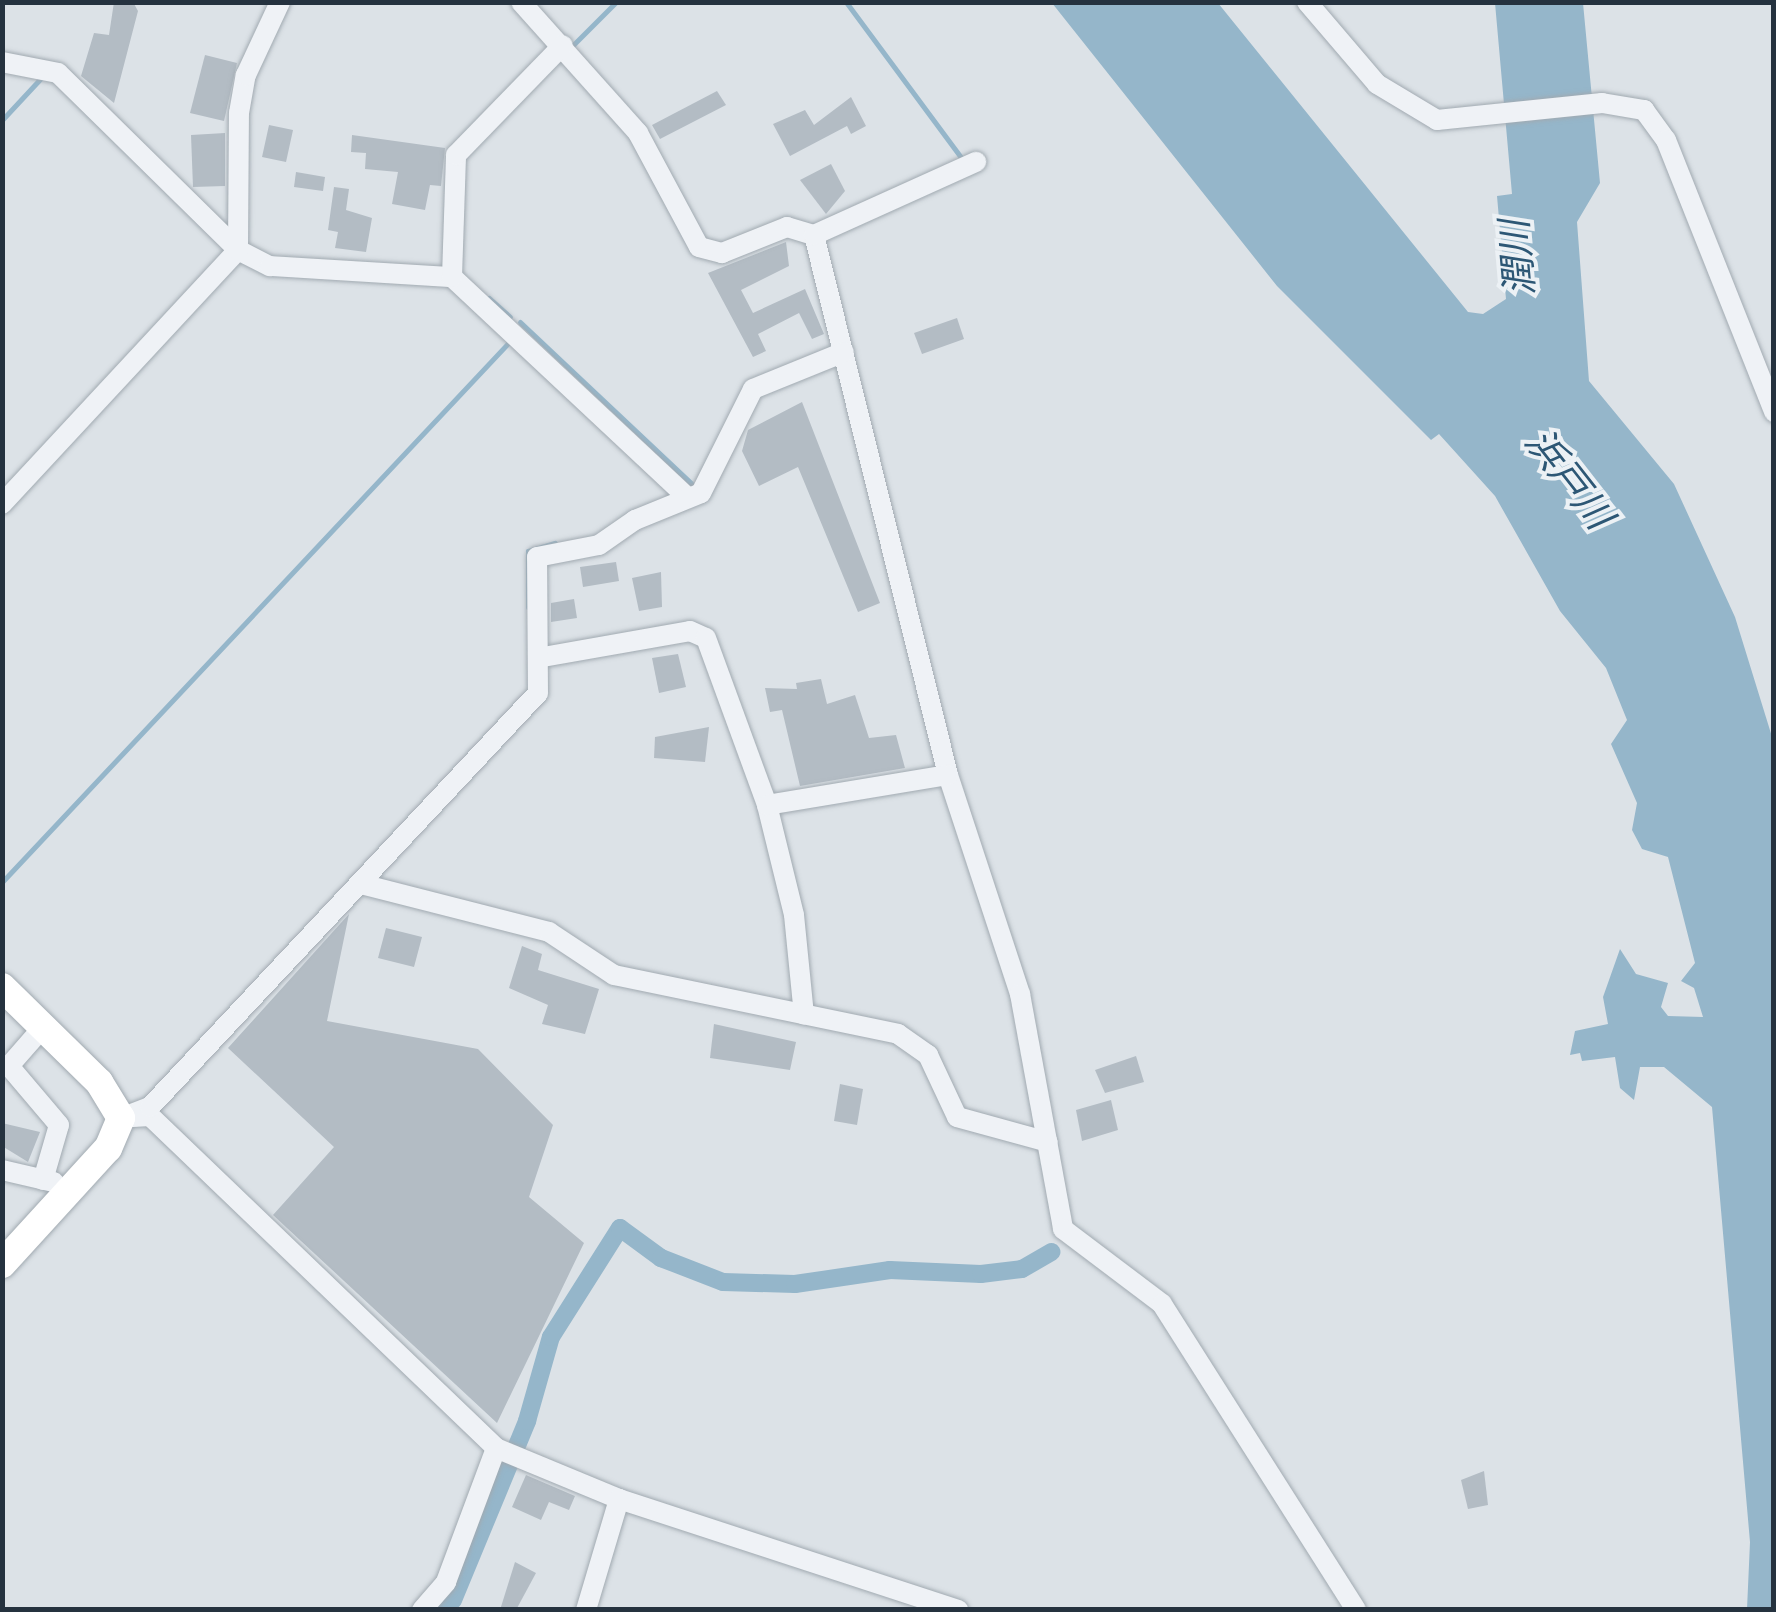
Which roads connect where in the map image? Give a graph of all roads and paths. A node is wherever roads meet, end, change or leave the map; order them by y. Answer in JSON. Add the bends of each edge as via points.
{"nodes":[{"id":1,"x":280,"y":2,"type":"edge"},
{"id":2,"x":521,"y":2,"type":"edge"},
{"id":3,"x":1307,"y":2,"type":"edge"},
{"id":4,"x":563,"y":45,"type":"junction"},
{"id":5,"x":2,"y":62,"type":"edge"},
{"id":6,"x":976,"y":162,"type":"dead end"},
{"id":7,"x":814,"y":235,"type":"junction"},
{"id":8,"x":238,"y":250,"type":"junction"},
{"id":9,"x":452,"y":277,"type":"junction"},
{"id":10,"x":844,"y":352,"type":"junction"},
{"id":11,"x":1774,"y":412,"type":"edge"},
{"id":12,"x":686,"y":496,"type":"junction"},
{"id":13,"x":2,"y":504,"type":"edge"},
{"id":14,"x":543,"y":657,"type":"junction"},
{"id":15,"x":948,"y":775,"type":"junction"},
{"id":16,"x":767,"y":805,"type":"junction"},
{"id":17,"x":361,"y":884,"type":"junction"},
{"id":18,"x":2,"y":987,"type":"edge"},
{"id":19,"x":804,"y":1015,"type":"junction"},
{"id":20,"x":44,"y":1026,"type":"junction"},
{"id":21,"x":121,"y":1118,"type":"junction"},
{"id":22,"x":1048,"y":1142,"type":"junction"},
{"id":23,"x":2,"y":1170,"type":"edge"},
{"id":24,"x":43,"y":1180,"type":"junction"},
{"id":25,"x":73,"y":1187,"type":"junction"},
{"id":26,"x":2,"y":1264,"type":"edge"},
{"id":27,"x":508,"y":1453,"type":"junction"},
{"id":28,"x":620,"y":1500,"type":"junction"},
{"id":29,"x":422,"y":1610,"type":"edge"},
{"id":30,"x":586,"y":1610,"type":"edge"},
{"id":31,"x":958,"y":1610,"type":"edge"},
{"id":32,"x":1356,"y":1610,"type":"edge"}],
"edges":[{"from":1,"to":8,"type":"street","via":[[246,74],[238,113]]},
{"from":2,"to":4,"type":"street"},
{"from":3,"to":11,"type":"street","via":[[1377,84],[1437,120],[1602,102],[1644,110],[1666,140]]},
{"from":4,"to":7,"type":"street","via":[[638,133],[699,248],[722,253],[787,227]]},
{"from":4,"to":9,"type":"street","via":[[456,155]]},
{"from":5,"to":8,"type":"street","via":[[58,73]]},
{"from":6,"to":7,"type":"street"},
{"from":7,"to":10,"type":"street"},
{"from":8,"to":9,"type":"street","via":[[270,266]]},
{"from":8,"to":13,"type":"street"},
{"from":9,"to":12,"type":"street"},
{"from":10,"to":12,"type":"street","via":[[753,389],[713,481]]},
{"from":10,"to":15,"type":"street"},
{"from":12,"to":14,"type":"street","via":[[598,544],[537,557],[532,574]]},
{"from":14,"to":16,"type":"street","via":[[698,632]]},
{"from":14,"to":17,"type":"street","via":[[538,694]]},
{"from":15,"to":16,"type":"street"},
{"from":15,"to":22,"type":"street","via":[[1020,994]]},
{"from":16,"to":19,"type":"street","via":[[794,915]]},
{"from":17,"to":19,"type":"street","via":[[549,932],[614,975]]},
{"from":17,"to":21,"type":"street","via":[[150,1107]]},
{"from":18,"to":20,"type":"street"},
{"from":19,"to":22,"type":"street","via":[[916,1041],[957,1117]]},
{"from":20,"to":21,"type":"street","via":[[110,1095]]},
{"from":20,"to":24,"type":"street","via":[[10,1066],[59,1125]]},
{"from":21,"to":25,"type":"street","via":[[108,1148]]},
{"from":21,"to":27,"type":"street","via":[[150,1116]]},
{"from":22,"to":32,"type":"street","via":[[1063,1229],[1162,1304]]},
{"from":23,"to":24,"type":"street"},
{"from":24,"to":25,"type":"street"},
{"from":25,"to":26,"type":"street"},
{"from":27,"to":28,"type":"street"},
{"from":27,"to":29,"type":"street","via":[[446,1582]]},
{"from":28,"to":30,"type":"street"},
{"from":28,"to":31,"type":"street"}]}
